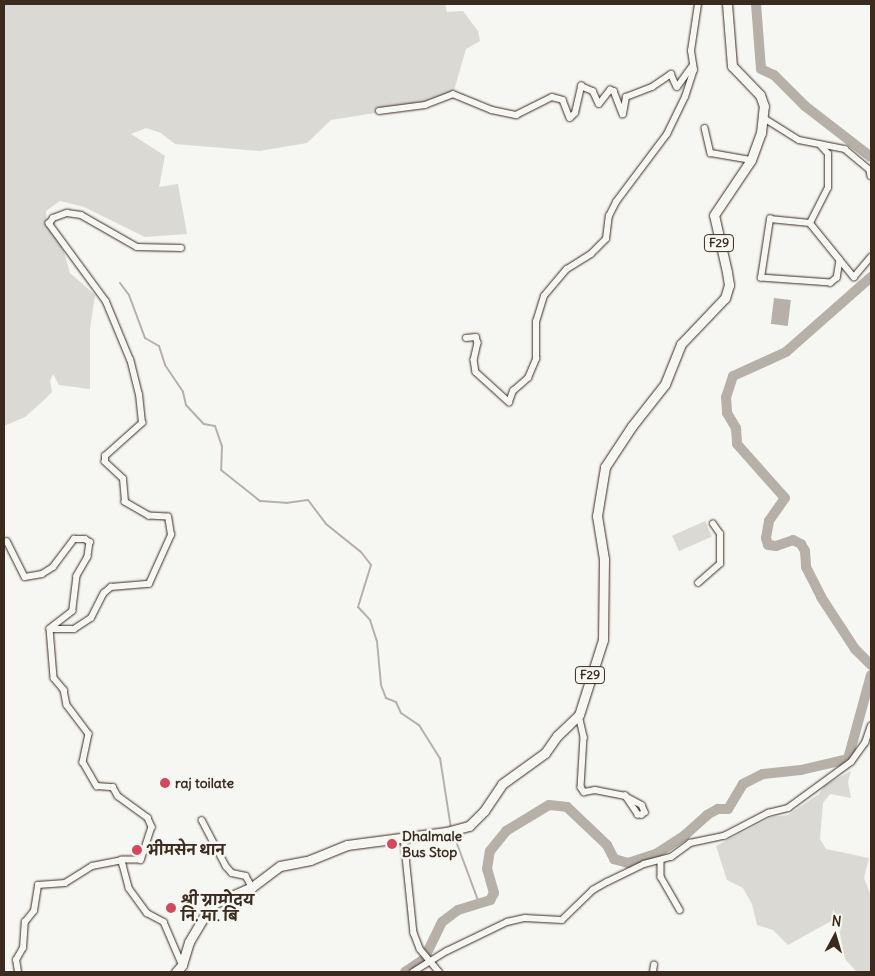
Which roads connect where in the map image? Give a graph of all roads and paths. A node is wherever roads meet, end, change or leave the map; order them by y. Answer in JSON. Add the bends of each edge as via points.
{"nodes":[{"id":1,"x":698,"y":4,"type":"edge"},
{"id":2,"x":727,"y":4,"type":"edge"},
{"id":3,"x":692,"y":64,"type":"junction"},
{"id":4,"x":378,"y":111,"type":"dead end"},
{"id":5,"x":764,"y":118,"type":"junction"},
{"id":6,"x":705,"y":128,"type":"dead end"},
{"id":7,"x":820,"y":145,"type":"junction"},
{"id":8,"x":751,"y":160,"type":"junction"},
{"id":9,"x":871,"y":176,"type":"edge"},
{"id":10,"x":810,"y":222,"type":"junction"},
{"id":11,"x":181,"y":248,"type":"dead end"},
{"id":12,"x":871,"y":257,"type":"edge"},
{"id":13,"x":466,"y":338,"type":"dead end"},
{"id":14,"x":713,"y":524,"type":"dead end"},
{"id":15,"x":7,"y":541,"type":"dead end"},
{"id":16,"x":698,"y":583,"type":"dead end"},
{"id":17,"x":50,"y":629,"type":"junction"},
{"id":18,"x":579,"y":715,"type":"junction"},
{"id":19,"x":871,"y":726,"type":"edge"},
{"id":20,"x":625,"y":796,"type":"dead end"},
{"id":21,"x":202,"y":820,"type":"dead end"},
{"id":22,"x":404,"y":837,"type":"junction"},
{"id":23,"x":122,"y":860,"type":"junction"},
{"id":24,"x":661,"y":860,"type":"junction"},
{"id":25,"x":252,"y":887,"type":"junction"},
{"id":26,"x":680,"y":910,"type":"dead end"},
{"id":27,"x":431,"y":959,"type":"junction"},
{"id":28,"x":654,"y":965,"type":"dead end"},
{"id":29,"x":179,"y":969,"type":"edge"},
{"id":30,"x":18,"y":972,"type":"edge"},
{"id":31,"x":413,"y":972,"type":"edge"},
{"id":32,"x":439,"y":972,"type":"edge"},
{"id":33,"x":653,"y":972,"type":"edge"}],
"edges":[{"from":1,"to":3,"type":"street"},
{"from":2,"to":5,"type":"main road","number":"F29","via":[[732,66],[760,95]]},
{"from":3,"to":4,"type":"street","via":[[677,87],[671,74],[652,88],[626,96],[623,114],[614,91],[610,90],[599,104],[594,92],[581,86],[575,113],[570,118],[563,100],[552,98],[516,115],[492,110],[453,94],[425,105]]},
{"from":3,"to":13,"type":"street","via":[[692,82],[667,134],[616,202],[609,216],[606,239],[567,269],[544,296],[536,322],[536,359],[528,378],[513,391],[509,402],[476,372],[474,360],[478,343],[476,337]]},
{"from":5,"to":7,"type":"street","via":[[799,140]]},
{"from":5,"to":8,"type":"main road","number":"F29"},
{"from":6,"to":8,"type":"street","via":[[711,153]]},
{"from":7,"to":9,"type":"street","via":[[845,149],[870,170]]},
{"from":7,"to":10,"type":"street","via":[[828,154],[828,188]]},
{"from":8,"to":18,"type":"main road","number":"F29","via":[[714,215],[729,285],[725,298],[681,344],[665,384],[605,467],[597,516],[604,559],[603,640]]},
{"from":10,"to":10,"type":"street","via":[[840,260],[837,278],[831,283],[761,278],[770,219]]},
{"from":10,"to":12,"type":"street","via":[[854,277]]},
{"from":11,"to":17,"type":"street","via":[[137,247],[81,215],[67,213],[53,218],[49,224],[106,302],[130,360],[139,395],[142,423],[105,456],[105,462],[123,479],[123,496],[130,507],[149,516],[168,517],[170,523],[170,535],[150,584],[110,587],[91,618],[74,629]]},
{"from":14,"to":16,"type":"street","via":[[720,534],[720,564]]},
{"from":15,"to":17,"type":"street","via":[[25,577],[42,574],[52,567],[74,540],[90,542],[88,557],[76,576],[73,611]]},
{"from":17,"to":23,"type":"street","via":[[54,678],[64,690],[67,705],[89,734],[83,762],[97,786],[113,787],[118,796],[148,818],[152,827],[142,860]]},
{"from":18,"to":20,"type":"street","via":[[584,737],[581,787],[584,792],[595,790]]},
{"from":18,"to":22,"type":"main road","number":"F29","via":[[545,753],[502,784],[476,820],[458,830]]},
{"from":19,"to":24,"type":"street","via":[[865,743],[852,762],[788,808],[768,813],[724,836],[690,843]]},
{"from":21,"to":25,"type":"street","via":[[226,866],[232,873],[246,876]]},
{"from":22,"to":25,"type":"main road","number":"F29","via":[[347,845],[310,860],[280,866]]},
{"from":22,"to":27,"type":"street","via":[[414,933],[420,949]]},
{"from":23,"to":29,"type":"street","via":[[129,888],[147,913],[164,922],[176,945]]},
{"from":23,"to":30,"type":"street","via":[[92,866],[64,883],[38,885],[34,912],[25,922],[22,948],[16,960]]},
{"from":24,"to":26,"type":"street","via":[[661,877]]},
{"from":24,"to":27,"type":"street","via":[[644,864],[593,890],[562,920],[513,920]]},
{"from":25,"to":29,"type":"main road","number":"F29","via":[[212,905],[189,942]]},
{"from":27,"to":31,"type":"street"},
{"from":27,"to":32,"type":"street"},
{"from":28,"to":33,"type":"street"}]}
